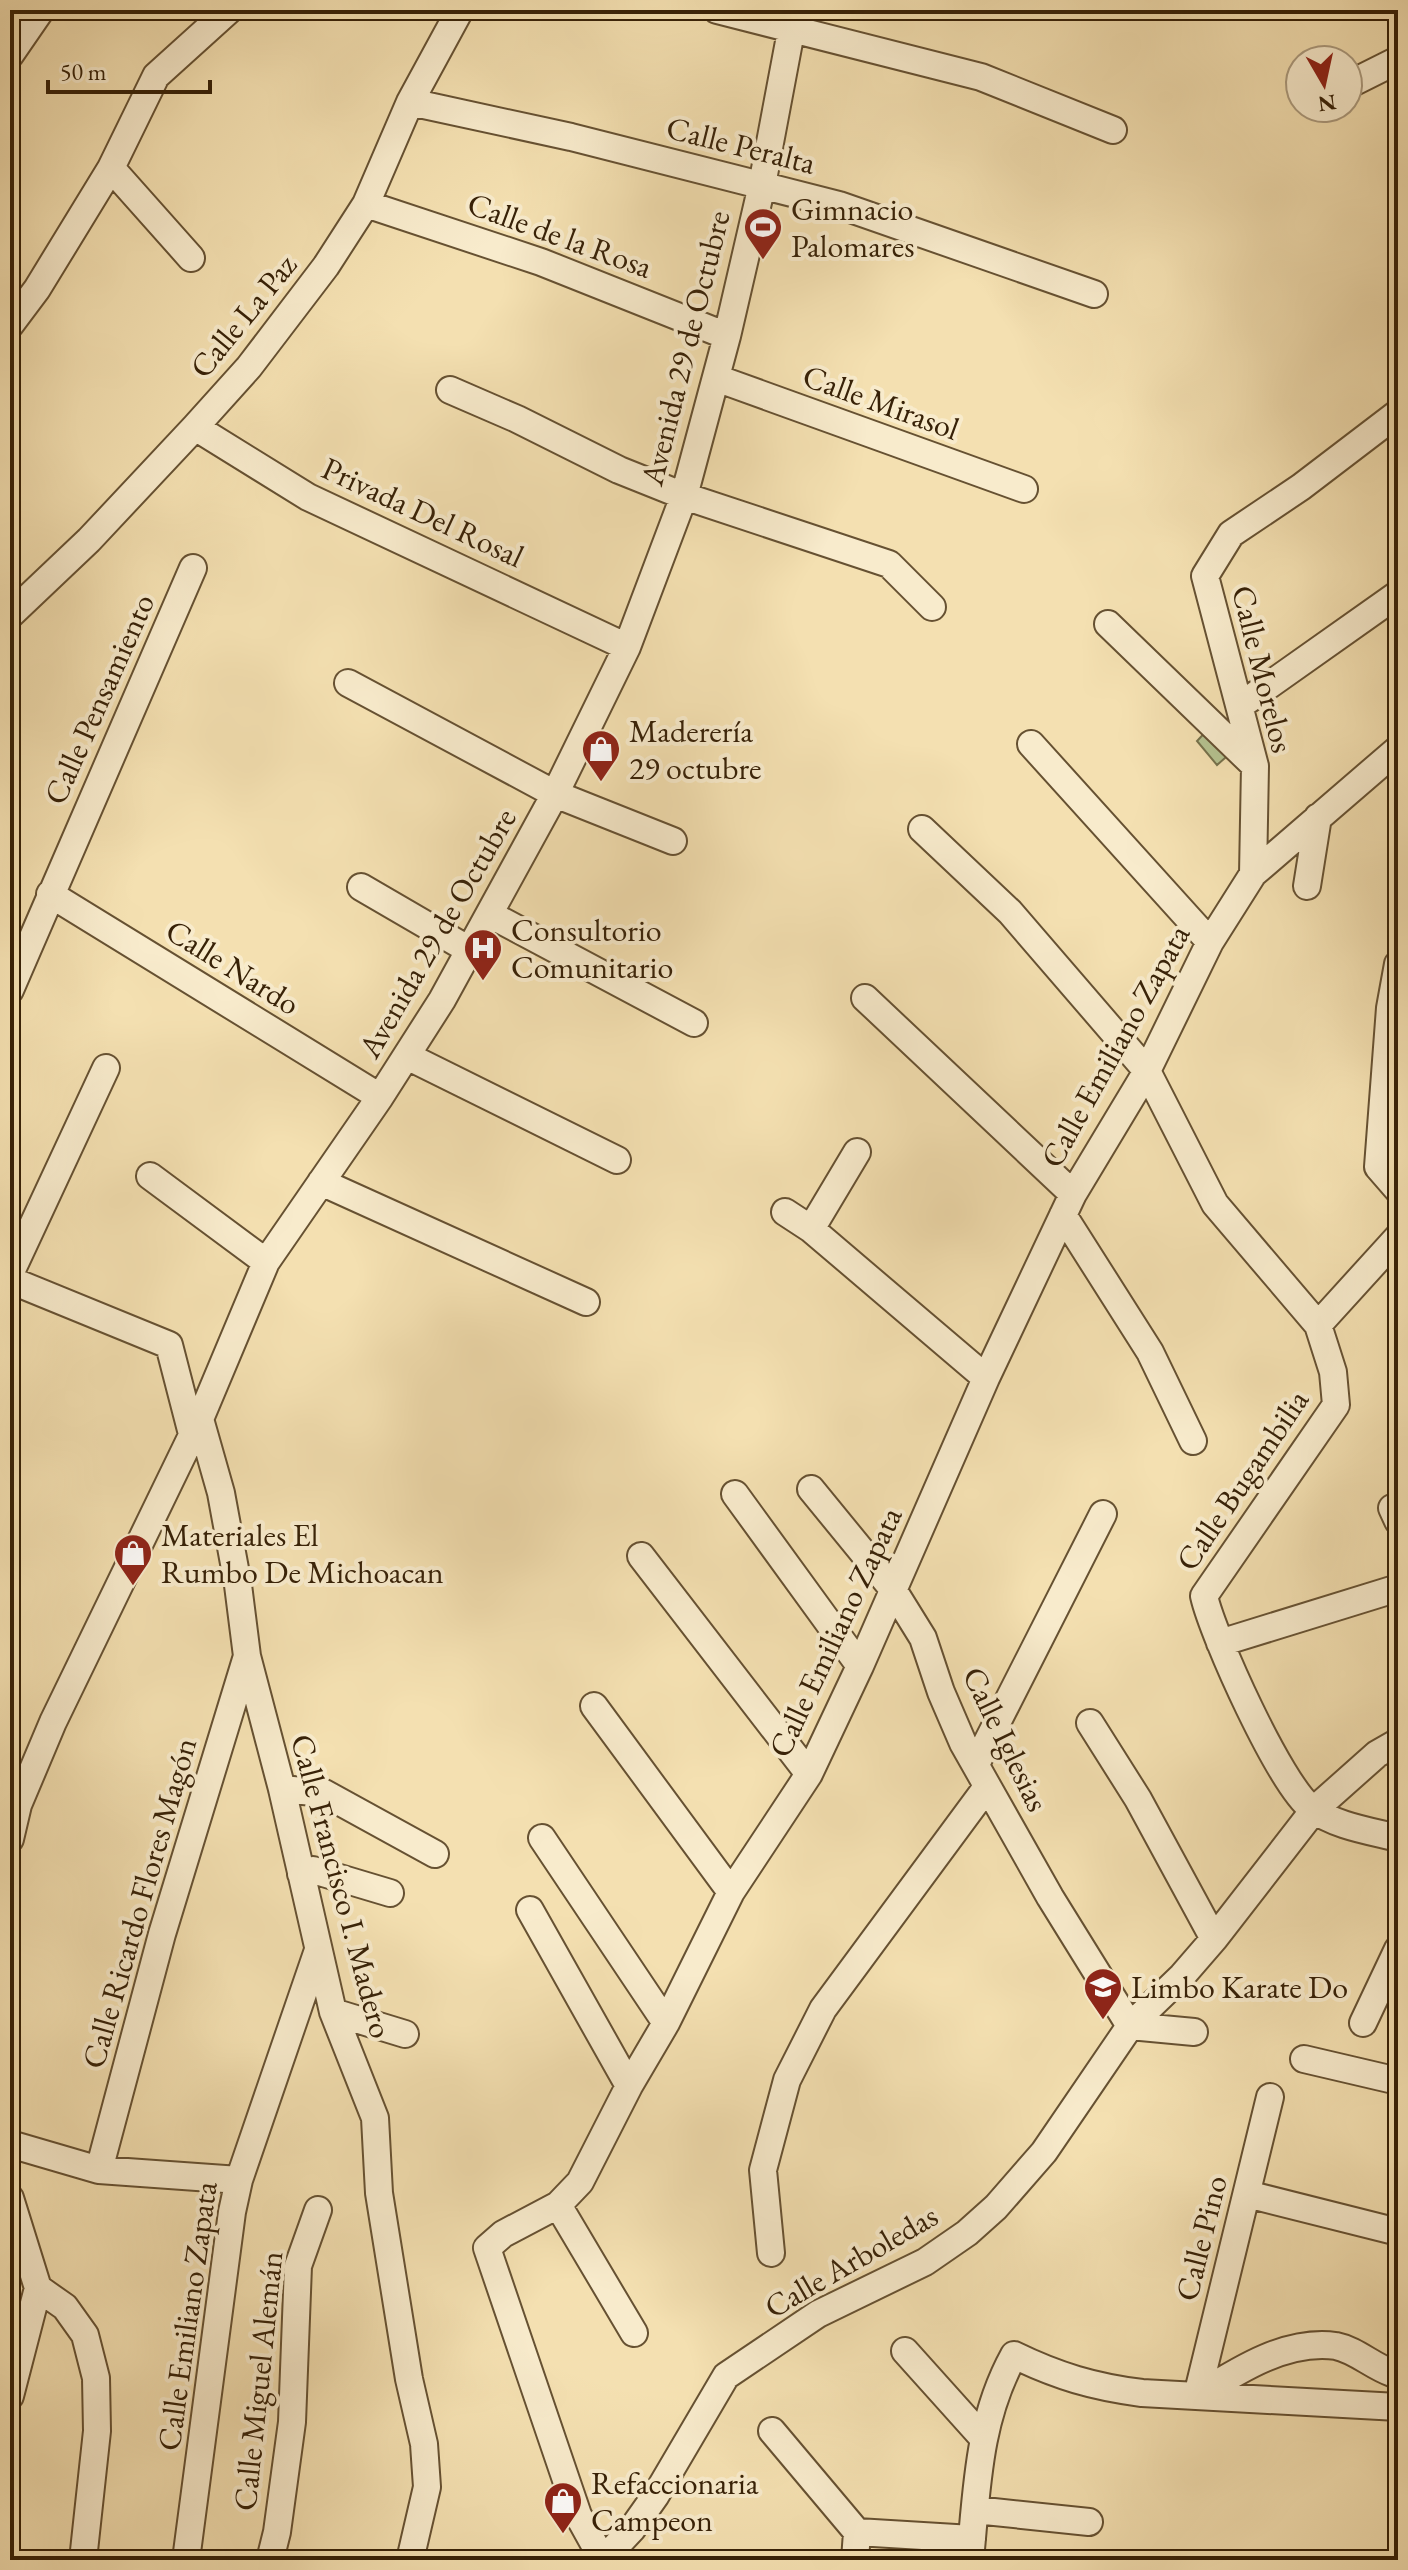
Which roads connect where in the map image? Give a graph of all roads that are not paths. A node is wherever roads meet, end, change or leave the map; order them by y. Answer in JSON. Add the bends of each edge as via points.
{"nodes":[{"id":1,"x":41,"y":10,"type":"edge"},
{"id":2,"x":229,"y":10,"type":"edge"},
{"id":3,"x":460,"y":10,"type":"edge"},
{"id":4,"x":717,"y":10,"type":"edge"},
{"id":5,"x":792,"y":20,"type":"edge"},
{"id":6,"x":10,"y":55,"type":"edge"},
{"id":7,"x":1398,"y":60,"type":"edge"},
{"id":8,"x":1364,"y":77,"type":"edge"},
{"id":9,"x":410,"y":102,"type":"junction"},
{"id":10,"x":1113,"y":130,"type":"dead end"},
{"id":11,"x":111,"y":168,"type":"junction"},
{"id":12,"x":762,"y":185,"type":"junction"},
{"id":13,"x":366,"y":204,"type":"junction"},
{"id":14,"x":191,"y":258,"type":"dead end"},
{"id":15,"x":1094,"y":294,"type":"dead end"},
{"id":16,"x":10,"y":325,"type":"edge"},
{"id":17,"x":727,"y":336,"type":"junction"},
{"id":18,"x":716,"y":378,"type":"junction"},
{"id":19,"x":450,"y":390,"type":"dead end"},
{"id":20,"x":1398,"y":413,"type":"edge"},
{"id":21,"x":195,"y":427,"type":"junction"},
{"id":22,"x":1024,"y":489,"type":"dead end"},
{"id":23,"x":684,"y":496,"type":"junction"},
{"id":24,"x":193,"y":568,"type":"dead end"},
{"id":25,"x":1398,"y":594,"type":"edge"},
{"id":26,"x":932,"y":607,"type":"dead end"},
{"id":27,"x":10,"y":615,"type":"edge"},
{"id":28,"x":1108,"y":624,"type":"dead end"},
{"id":29,"x":627,"y":647,"type":"junction"},
{"id":30,"x":348,"y":683,"type":"dead end"},
{"id":31,"x":1241,"y":705,"type":"junction"},
{"id":32,"x":1031,"y":744,"type":"dead end"},
{"id":33,"x":1398,"y":749,"type":"edge"},
{"id":34,"x":1255,"y":766,"type":"junction"},
{"id":35,"x":555,"y":794,"type":"junction"},
{"id":36,"x":1318,"y":817,"type":"junction"},
{"id":37,"x":922,"y":829,"type":"dead end"},
{"id":38,"x":673,"y":841,"type":"dead end"},
{"id":39,"x":1253,"y":874,"type":"junction"},
{"id":40,"x":1307,"y":886,"type":"dead end"},
{"id":41,"x":361,"y":887,"type":"dead end"},
{"id":42,"x":50,"y":894,"type":"junction"},
{"id":43,"x":491,"y":915,"type":"junction"},
{"id":44,"x":1210,"y":942,"type":"junction"},
{"id":45,"x":471,"y":951,"type":"junction"},
{"id":46,"x":1398,"y":964,"type":"edge"},
{"id":47,"x":10,"y":990,"type":"edge"},
{"id":48,"x":865,"y":998,"type":"dead end"},
{"id":49,"x":694,"y":1023,"type":"dead end"},
{"id":50,"x":407,"y":1056,"type":"junction"},
{"id":51,"x":106,"y":1068,"type":"dead end"},
{"id":52,"x":1147,"y":1071,"type":"junction"},
{"id":53,"x":380,"y":1097,"type":"junction"},
{"id":54,"x":857,"y":1152,"type":"dead end"},
{"id":55,"x":617,"y":1160,"type":"dead end"},
{"id":56,"x":150,"y":1176,"type":"dead end"},
{"id":57,"x":321,"y":1182,"type":"junction"},
{"id":58,"x":1398,"y":1190,"type":"edge"},
{"id":59,"x":1068,"y":1205,"type":"junction"},
{"id":60,"x":785,"y":1212,"type":"dead end"},
{"id":61,"x":811,"y":1229,"type":"junction"},
{"id":62,"x":1398,"y":1237,"type":"edge"},
{"id":63,"x":266,"y":1262,"type":"junction"},
{"id":64,"x":10,"y":1274,"type":"edge"},
{"id":65,"x":10,"y":1280,"type":"edge"},
{"id":66,"x":586,"y":1302,"type":"dead end"},
{"id":67,"x":1318,"y":1325,"type":"junction"},
{"id":68,"x":986,"y":1378,"type":"junction"},
{"id":69,"x":196,"y":1426,"type":"junction"},
{"id":70,"x":1193,"y":1441,"type":"dead end"},
{"id":71,"x":811,"y":1489,"type":"dead end"},
{"id":72,"x":735,"y":1494,"type":"dead end"},
{"id":73,"x":1103,"y":1514,"type":"dead end"},
{"id":74,"x":641,"y":1556,"type":"dead end"},
{"id":75,"x":892,"y":1588,"type":"junction"},
{"id":76,"x":1398,"y":1588,"type":"edge"},
{"id":77,"x":1220,"y":1643,"type":"junction"},
{"id":78,"x":247,"y":1656,"type":"junction"},
{"id":79,"x":860,"y":1666,"type":"junction"},
{"id":80,"x":594,"y":1706,"type":"dead end"},
{"id":81,"x":1090,"y":1723,"type":"dead end"},
{"id":82,"x":1398,"y":1742,"type":"edge"},
{"id":83,"x":809,"y":1774,"type":"junction"},
{"id":84,"x":982,"y":1775,"type":"junction"},
{"id":85,"x":282,"y":1789,"type":"junction"},
{"id":86,"x":1314,"y":1810,"type":"junction"},
{"id":87,"x":542,"y":1838,"type":"dead end"},
{"id":88,"x":1398,"y":1838,"type":"edge"},
{"id":89,"x":10,"y":1839,"type":"edge"},
{"id":90,"x":435,"y":1854,"type":"dead end"},
{"id":91,"x":301,"y":1874,"type":"junction"},
{"id":92,"x":731,"y":1892,"type":"junction"},
{"id":93,"x":390,"y":1893,"type":"dead end"},
{"id":94,"x":530,"y":1910,"type":"dead end"},
{"id":95,"x":1214,"y":1939,"type":"junction"},
{"id":96,"x":1398,"y":1949,"type":"edge"},
{"id":97,"x":318,"y":1950,"type":"junction"},
{"id":98,"x":333,"y":2012,"type":"junction"},
{"id":99,"x":666,"y":2023,"type":"junction"},
{"id":100,"x":1363,"y":2023,"type":"dead end"},
{"id":101,"x":1130,"y":2026,"type":"junction"},
{"id":102,"x":1194,"y":2032,"type":"dead end"},
{"id":103,"x":405,"y":2034,"type":"dead end"},
{"id":104,"x":1304,"y":2059,"type":"dead end"},
{"id":105,"x":1398,"y":2081,"type":"edge"},
{"id":106,"x":629,"y":2086,"type":"junction"},
{"id":107,"x":1270,"y":2097,"type":"dead end"},
{"id":108,"x":10,"y":2144,"type":"edge"},
{"id":109,"x":99,"y":2170,"type":"junction"},
{"id":110,"x":239,"y":2180,"type":"junction"},
{"id":111,"x":1247,"y":2194,"type":"junction"},
{"id":112,"x":10,"y":2198,"type":"edge"},
{"id":113,"x":558,"y":2205,"type":"junction"},
{"id":114,"x":318,"y":2210,"type":"dead end"},
{"id":115,"x":1398,"y":2232,"type":"edge"},
{"id":116,"x":771,"y":2253,"type":"dead end"},
{"id":117,"x":38,"y":2288,"type":"junction"},
{"id":118,"x":634,"y":2333,"type":"dead end"},
{"id":119,"x":905,"y":2351,"type":"dead end"},
{"id":120,"x":1392,"y":2373,"type":"dead end"},
{"id":121,"x":10,"y":2396,"type":"edge"},
{"id":122,"x":1197,"y":2396,"type":"junction"},
{"id":123,"x":1398,"y":2407,"type":"edge"},
{"id":124,"x":772,"y":2431,"type":"dead end"},
{"id":125,"x":984,"y":2439,"type":"junction"},
{"id":126,"x":975,"y":2510,"type":"junction"},
{"id":127,"x":1089,"y":2522,"type":"dead end"},
{"id":128,"x":857,"y":2532,"type":"junction"},
{"id":129,"x":971,"y":2550,"type":"edge"},
{"id":130,"x":83,"y":2560,"type":"edge"},
{"id":131,"x":186,"y":2560,"type":"edge"},
{"id":132,"x":270,"y":2560,"type":"edge"},
{"id":133,"x":410,"y":2560,"type":"edge"},
{"id":134,"x":603,"y":2560,"type":"edge"},
{"id":135,"x":855,"y":2560,"type":"edge"}],
"edges":[{"from":1,"to":6,"type":"street"},
{"from":2,"to":11,"type":"street","via":[[156,76]]},
{"from":3,"to":9,"type":"street","name":"Calle La Paz"},
{"from":4,"to":5,"type":"street"},
{"from":5,"to":10,"type":"street","via":[[981,77]]},
{"from":5,"to":12,"type":"street","name":"Avenida 29 de Octubre"},
{"from":7,"to":8,"type":"street"},
{"from":9,"to":12,"type":"street","name":"Calle Peralta"},
{"from":9,"to":13,"type":"street","name":"Calle La Paz"},
{"from":11,"to":14,"type":"street"},
{"from":11,"to":16,"type":"street"},
{"from":12,"to":15,"type":"street","name":"Calle Peralta","via":[[839,205]]},
{"from":12,"to":17,"type":"street","name":"Avenida 29 de Octubre"},
{"from":13,"to":17,"type":"street","name":"Calle de la Rosa","via":[[541,262]]},
{"from":13,"to":21,"type":"street","name":"Calle La Paz","via":[[249,367]]},
{"from":17,"to":18,"type":"street","name":"Avenida 29 de Octubre"},
{"from":18,"to":22,"type":"street","name":"Calle Mirasol"},
{"from":18,"to":23,"type":"street","name":"Avenida 29 de Octubre"},
{"from":19,"to":23,"type":"street"},
{"from":20,"to":31,"type":"street","name":"Calle Morelos","via":[[1231,534],[1205,576]]},
{"from":21,"to":27,"type":"street","name":"Calle La Paz"},
{"from":21,"to":29,"type":"street","name":"Privada Del Rosal","via":[[308,497]]},
{"from":23,"to":26,"type":"street","via":[[889,564]]},
{"from":23,"to":29,"type":"street","name":"Avenida 29 de Octubre"},
{"from":24,"to":42,"type":"street","name":"Calle Pensamiento"},
{"from":25,"to":31,"type":"street"},
{"from":28,"to":34,"type":"street"},
{"from":29,"to":35,"type":"street","name":"Avenida 29 de Octubre"},
{"from":30,"to":35,"type":"street"},
{"from":31,"to":34,"type":"street","name":"Calle Morelos"},
{"from":32,"to":44,"type":"street"},
{"from":33,"to":36,"type":"street","name":"Calle Emiliano Zapata"},
{"from":34,"to":39,"type":"street","name":"Calle Morelos"},
{"from":35,"to":38,"type":"street"},
{"from":35,"to":43,"type":"street","name":"Avenida 29 de Octubre"},
{"from":36,"to":39,"type":"street","name":"Calle Emiliano Zapata"},
{"from":36,"to":40,"type":"street"},
{"from":37,"to":52,"type":"street","name":"Calle Bugambilia","via":[[1010,912]]},
{"from":39,"to":44,"type":"street","name":"Calle Emiliano Zapata"},
{"from":41,"to":45,"type":"street"},
{"from":42,"to":47,"type":"street","name":"Calle Pensamiento"},
{"from":42,"to":53,"type":"street","name":"Calle Nardo"},
{"from":43,"to":45,"type":"street","name":"Avenida 29 de Octubre"},
{"from":43,"to":49,"type":"street"},
{"from":44,"to":52,"type":"street","name":"Calle Emiliano Zapata"},
{"from":45,"to":50,"type":"street","name":"Avenida 29 de Octubre"},
{"from":46,"to":58,"type":"street","via":[[1378,1167]]},
{"from":48,"to":59,"type":"street"},
{"from":50,"to":53,"type":"street","name":"Avenida 29 de Octubre"},
{"from":50,"to":55,"type":"street"},
{"from":51,"to":64,"type":"street"},
{"from":52,"to":59,"type":"street","name":"Calle Emiliano Zapata"},
{"from":52,"to":67,"type":"street","name":"Calle Bugambilia","via":[[1215,1204]]},
{"from":53,"to":57,"type":"street","name":"Avenida 29 de Octubre"},
{"from":54,"to":61,"type":"street"},
{"from":56,"to":63,"type":"street"},
{"from":57,"to":63,"type":"street","name":"Avenida 29 de Octubre"},
{"from":57,"to":66,"type":"street"},
{"from":59,"to":68,"type":"street","name":"Calle Emiliano Zapata"},
{"from":59,"to":70,"type":"street"},
{"from":60,"to":61,"type":"street"},
{"from":61,"to":68,"type":"street"},
{"from":62,"to":67,"type":"street"},
{"from":63,"to":69,"type":"street","name":"Avenida 29 de Octubre"},
{"from":65,"to":69,"type":"street","name":"Calle Francisco I. Madero","via":[[169,1345]]},
{"from":67,"to":77,"type":"street","name":"Calle Bugambilia","via":[[1333,1372],[1336,1405],[1204,1596]]},
{"from":68,"to":75,"type":"street","name":"Calle Emiliano Zapata"},
{"from":69,"to":78,"type":"street","name":"Calle Francisco I. Madero","via":[[221,1493]]},
{"from":69,"to":89,"type":"street","name":"Avenida 29 de Octubre","via":[[53,1722],[18,1805]]},
{"from":71,"to":75,"type":"street","name":"Calle Iglesias"},
{"from":72,"to":79,"type":"street"},
{"from":73,"to":84,"type":"street"},
{"from":74,"to":83,"type":"street"},
{"from":75,"to":79,"type":"street","name":"Calle Emiliano Zapata"},
{"from":75,"to":84,"type":"street","name":"Calle Iglesias","via":[[923,1638],[941,1692]]},
{"from":76,"to":77,"type":"street"},
{"from":77,"to":86,"type":"street","name":"Calle Bugambilia","via":[[1283,1772]]},
{"from":78,"to":85,"type":"street","name":"Calle Francisco I. Madero"},
{"from":78,"to":109,"type":"street","name":"Calle Ricardo Flores Magón","via":[[162,1934]]},
{"from":79,"to":83,"type":"street","name":"Calle Emiliano Zapata"},
{"from":80,"to":92,"type":"street"},
{"from":81,"to":95,"type":"street"},
{"from":82,"to":86,"type":"street","name":"Calle Arboledas"},
{"from":83,"to":92,"type":"street","name":"Calle Emiliano Zapata"},
{"from":84,"to":101,"type":"street","name":"Calle Iglesias"},
{"from":84,"to":116,"type":"street","via":[[823,2009],[787,2080],[763,2170]]},
{"from":85,"to":90,"type":"street","via":[[324,1793]]},
{"from":85,"to":91,"type":"street","name":"Calle Francisco I. Madero"},
{"from":86,"to":88,"type":"street"},
{"from":86,"to":95,"type":"street","name":"Calle Arboledas"},
{"from":87,"to":99,"type":"street"},
{"from":91,"to":93,"type":"street","via":[[313,1870]]},
{"from":91,"to":97,"type":"street","name":"Calle Francisco I. Madero"},
{"from":92,"to":99,"type":"street","name":"Calle Emiliano Zapata"},
{"from":94,"to":106,"type":"street"},
{"from":95,"to":101,"type":"street","name":"Calle Arboledas"},
{"from":96,"to":100,"type":"street"},
{"from":97,"to":98,"type":"street","name":"Calle Francisco I. Madero"},
{"from":97,"to":110,"type":"street","name":"Calle Emiliano Zapata"},
{"from":98,"to":103,"type":"street"},
{"from":98,"to":133,"type":"street","name":"Calle Francisco I. Madero","via":[[375,2118],[379,2193],[424,2444],[427,2487]]},
{"from":99,"to":106,"type":"street","name":"Calle Emiliano Zapata"},
{"from":101,"to":102,"type":"street"},
{"from":101,"to":134,"type":"street","name":"Calle Arboledas","via":[[1044,2152],[967,2233],[925,2262],[818,2314],[726,2376],[656,2495]]},
{"from":104,"to":105,"type":"street"},
{"from":106,"to":113,"type":"street","name":"Calle Emiliano Zapata","via":[[580,2182]]},
{"from":107,"to":111,"type":"street","name":"Calle Pino"},
{"from":108,"to":109,"type":"street"},
{"from":109,"to":110,"type":"street"},
{"from":110,"to":131,"type":"street","name":"Calle Emiliano Zapata"},
{"from":111,"to":115,"type":"street"},
{"from":111,"to":122,"type":"street","name":"Calle Pino"},
{"from":112,"to":117,"type":"street"},
{"from":113,"to":118,"type":"street"},
{"from":113,"to":134,"type":"street","name":"Calle Emiliano Zapata","via":[[487,2248],[578,2515]]},
{"from":114,"to":132,"type":"street","name":"Calle Miguel Alemán","via":[[298,2266],[292,2422]]},
{"from":117,"to":121,"type":"street"},
{"from":117,"to":130,"type":"street","via":[[65,2307],[85,2335],[96,2378],[97,2431]]},
{"from":119,"to":125,"type":"street"},
{"from":120,"to":122,"type":"street","via":[[1336,2346],[1303,2347],[1248,2364]]},
{"from":122,"to":123,"type":"street"},
{"from":122,"to":125,"type":"street","via":[[1104,2388],[1053,2374],[1014,2355],[999,2382]]},
{"from":124,"to":128,"type":"street"},
{"from":125,"to":126,"type":"street"},
{"from":126,"to":127,"type":"street"},
{"from":126,"to":129,"type":"street"},
{"from":128,"to":129,"type":"street"},
{"from":128,"to":135,"type":"street"}]}
